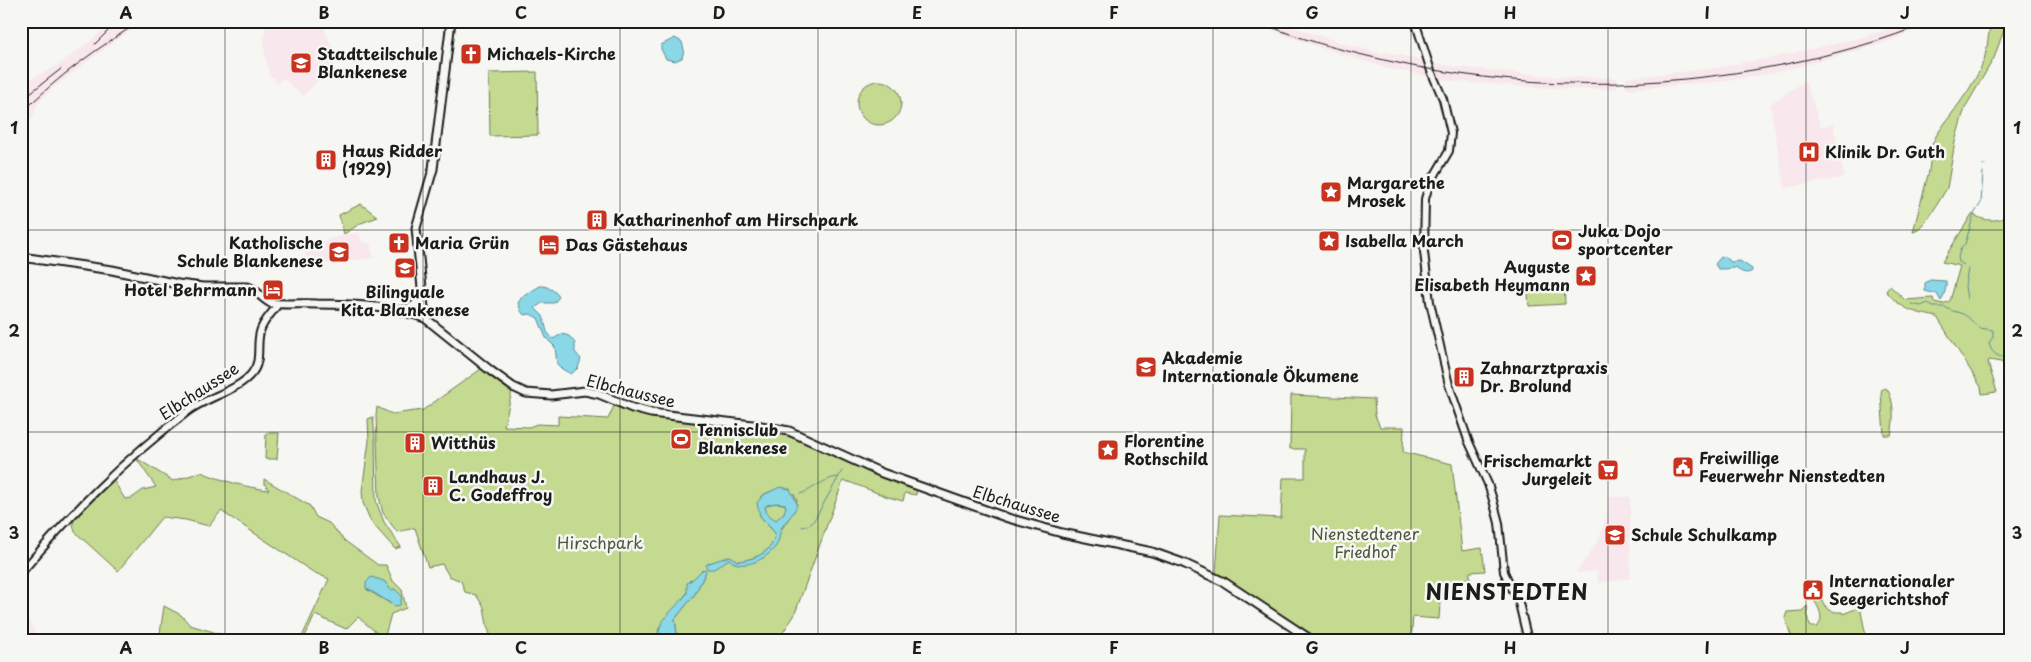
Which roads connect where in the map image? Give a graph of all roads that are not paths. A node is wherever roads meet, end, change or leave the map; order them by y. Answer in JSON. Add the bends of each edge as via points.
{"nodes":[{"id":1,"x":451,"y":21,"type":"edge"},
{"id":2,"x":1415,"y":21,"type":"edge"},
{"id":3,"x":21,"y":257,"type":"edge"},
{"id":4,"x":423,"y":293,"type":"junction"},
{"id":5,"x":278,"y":304,"type":"junction"},
{"id":6,"x":402,"y":312,"type":"junction"},
{"id":7,"x":425,"y":318,"type":"junction"},
{"id":8,"x":21,"y":573,"type":"edge"},
{"id":9,"x":1313,"y":641,"type":"edge"},
{"id":10,"x":1528,"y":641,"type":"edge"}],
"edges":[{"from":1,"to":4,"type":"main road","via":[[433,169],[415,236]]},
{"from":2,"to":10,"type":"street","via":[[1432,76],[1443,99],[1451,133],[1449,151],[1426,195],[1425,276],[1446,377],[1468,440],[1488,484],[1499,523],[1504,572],[1517,598]]},
{"from":3,"to":5,"type":"main road","via":[[112,270],[178,284],[248,287],[269,302]]},
{"from":4,"to":6,"type":"main road","via":[[415,305]]},
{"from":4,"to":7,"type":"main road"},
{"from":5,"to":6,"type":"main road","name":"Elbchaussee","via":[[334,304]]},
{"from":5,"to":8,"type":"street","name":"Elbchaussee","via":[[261,327],[258,363],[251,374],[190,410],[136,452],[79,507]]},
{"from":6,"to":7,"type":"main road","name":"Elbchaussee"},
{"from":7,"to":9,"type":"main road","name":"Elbchaussee","via":[[491,371],[526,393],[551,396],[586,391],[651,413],[789,431],[876,471],[1008,518],[1183,562],[1217,578]]}]}
